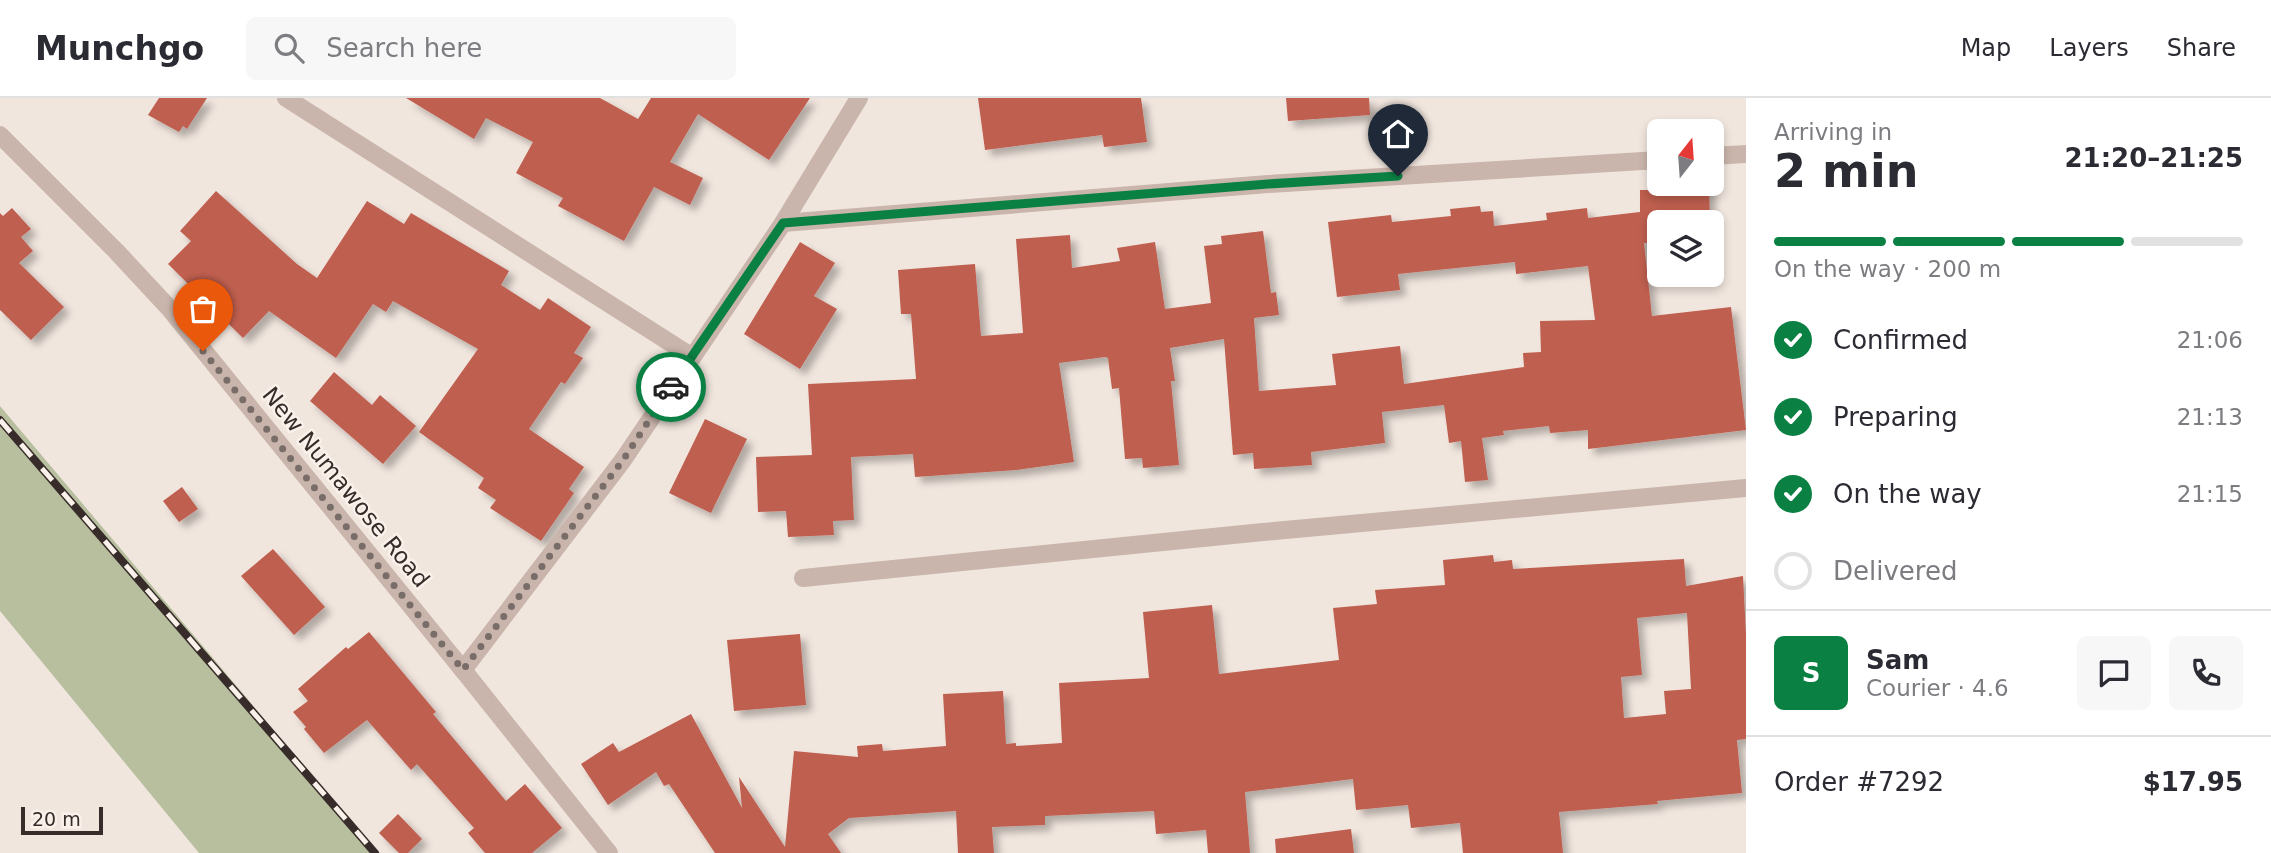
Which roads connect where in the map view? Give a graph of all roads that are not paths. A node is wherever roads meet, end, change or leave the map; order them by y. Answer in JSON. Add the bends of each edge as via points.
{"nodes":[{"id":1,"x":286,"y":98,"type":"edge"},
{"id":2,"x":859,"y":98,"type":"edge"},
{"id":3,"x":0,"y":135,"type":"edge"},
{"id":4,"x":1746,"y":154,"type":"edge"},
{"id":5,"x":1724,"y":155,"type":"edge"},
{"id":6,"x":1647,"y":161,"type":"edge"},
{"id":7,"x":783,"y":223,"type":"junction"},
{"id":8,"x":691,"y":356,"type":"junction"},
{"id":9,"x":1746,"y":488,"type":"edge"},
{"id":10,"x":803,"y":579,"type":"dead end"},
{"id":11,"x":463,"y":670,"type":"junction"},
{"id":12,"x":609,"y":853,"type":"edge"}],
"edges":[{"from":1,"to":8,"type":"street"},
{"from":2,"to":7,"type":"street"},
{"from":3,"to":11,"type":"street","name":"New Numawose Road","via":[[169,309]]},
{"from":4,"to":5,"type":"street"},
{"from":6,"to":7,"type":"street","via":[[1268,184]]},
{"from":7,"to":8,"type":"street"},
{"from":8,"to":11,"type":"street","via":[[623,460]]},
{"from":9,"to":10,"type":"street"},
{"from":11,"to":12,"type":"street","name":"New Numawose Road"}]}
